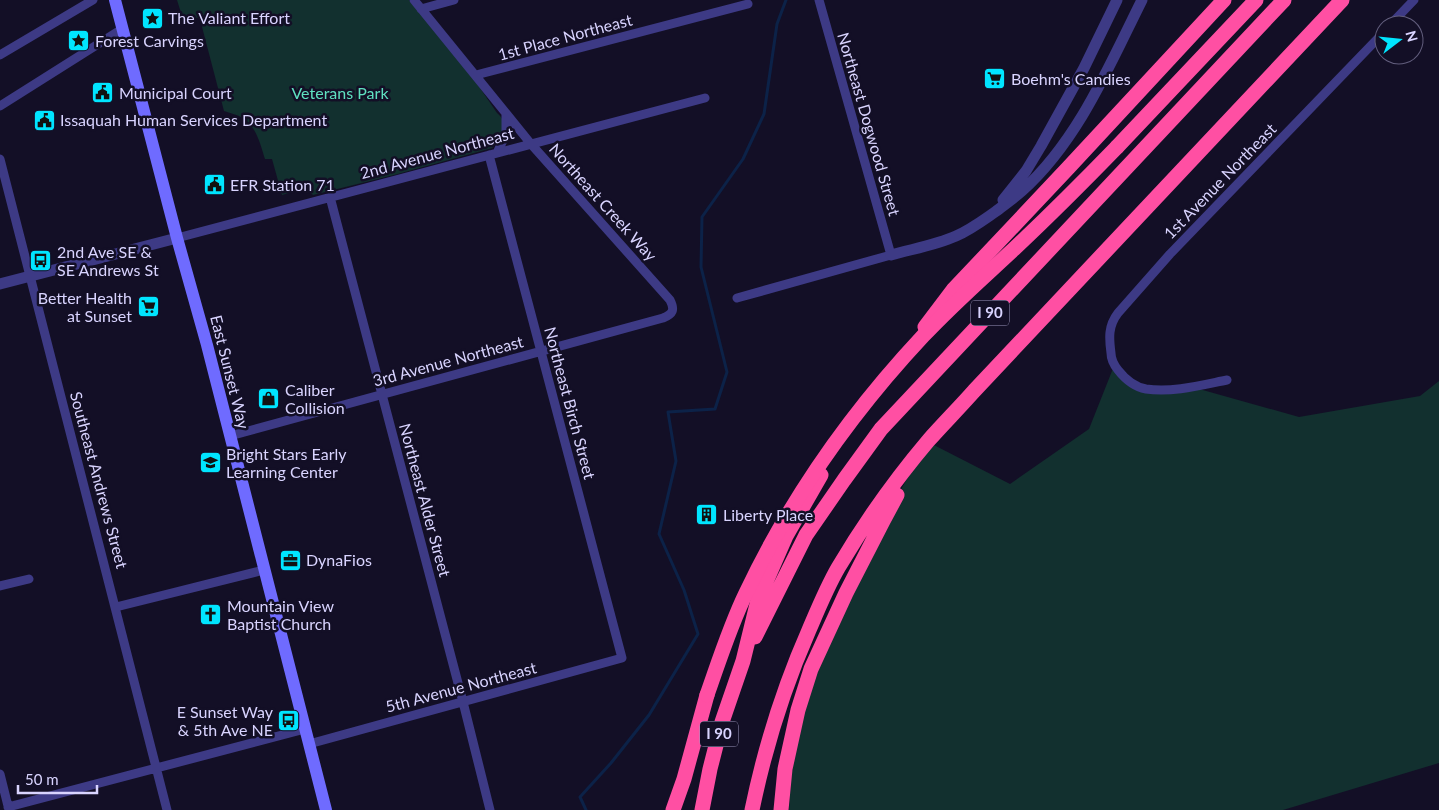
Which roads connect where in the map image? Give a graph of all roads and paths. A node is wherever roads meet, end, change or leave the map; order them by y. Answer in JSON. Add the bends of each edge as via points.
{"nodes":[{"id":1,"x":93,"y":0,"type":"edge"},
{"id":2,"x":115,"y":0,"type":"edge"},
{"id":3,"x":414,"y":0,"type":"edge"},
{"id":4,"x":454,"y":0,"type":"edge"},
{"id":5,"x":819,"y":0,"type":"edge"},
{"id":6,"x":1117,"y":0,"type":"edge"},
{"id":7,"x":1142,"y":0,"type":"edge"},
{"id":8,"x":1224,"y":0,"type":"edge"},
{"id":9,"x":1256,"y":0,"type":"edge"},
{"id":10,"x":1284,"y":0,"type":"edge"},
{"id":11,"x":1342,"y":0,"type":"edge"},
{"id":12,"x":1414,"y":0,"type":"edge"},
{"id":13,"x":748,"y":4,"type":"dead end"},
{"id":14,"x":421,"y":9,"type":"junction"},
{"id":15,"x":1400,"y":15,"type":"edge"},
{"id":16,"x":122,"y":29,"type":"junction"},
{"id":17,"x":1374,"y":42,"type":"edge"},
{"id":18,"x":0,"y":55,"type":"edge"},
{"id":19,"x":1084,"y":68,"type":"junction"},
{"id":20,"x":476,"y":75,"type":"junction"},
{"id":21,"x":1104,"y":76,"type":"junction"},
{"id":22,"x":705,"y":98,"type":"dead end"},
{"id":23,"x":0,"y":106,"type":"edge"},
{"id":24,"x":506,"y":114,"type":"junction"},
{"id":25,"x":531,"y":144,"type":"junction"},
{"id":26,"x":493,"y":154,"type":"junction"},
{"id":27,"x":0,"y":159,"type":"edge"},
{"id":28,"x":330,"y":197,"type":"junction"},
{"id":29,"x":995,"y":212,"type":"junction"},
{"id":30,"x":177,"y":238,"type":"junction"},
{"id":31,"x":891,"y":255,"type":"junction"},
{"id":32,"x":30,"y":276,"type":"junction"},
{"id":33,"x":0,"y":284,"type":"edge"},
{"id":34,"x":737,"y":298,"type":"dead end"},
{"id":35,"x":672,"y":312,"type":"joint"},
{"id":36,"x":541,"y":352,"type":"junction"},
{"id":37,"x":1227,"y":380,"type":"dead end"},
{"id":38,"x":382,"y":395,"type":"junction"},
{"id":39,"x":230,"y":436,"type":"junction"},
{"id":40,"x":928,"y":442,"type":"junction"},
{"id":41,"x":264,"y":570,"type":"junction"},
{"id":42,"x":29,"y":579,"type":"dead end"},
{"id":43,"x":0,"y":586,"type":"edge"},
{"id":44,"x":116,"y":608,"type":"junction"},
{"id":45,"x":826,"y":639,"type":"junction"},
{"id":46,"x":622,"y":658,"type":"joint"},
{"id":47,"x":743,"y":661,"type":"junction"},
{"id":48,"x":463,"y":702,"type":"junction"},
{"id":49,"x":305,"y":729,"type":"junction"},
{"id":50,"x":309,"y":744,"type":"junction"},
{"id":51,"x":156,"y":767,"type":"junction"},
{"id":52,"x":0,"y":774,"type":"edge"},
{"id":53,"x":684,"y":780,"type":"junction"},
{"id":54,"x":9,"y":808,"type":"edge"},
{"id":55,"x":167,"y":810,"type":"edge"},
{"id":56,"x":326,"y":810,"type":"edge"},
{"id":57,"x":490,"y":810,"type":"edge"},
{"id":58,"x":674,"y":810,"type":"edge"},
{"id":59,"x":680,"y":810,"type":"edge"},
{"id":60,"x":702,"y":810,"type":"edge"},
{"id":61,"x":752,"y":810,"type":"edge"},
{"id":62,"x":780,"y":810,"type":"edge"},
{"id":63,"x":789,"y":810,"type":"edge"}],
"edges":[{"from":1,"to":18,"type":"street"},
{"from":2,"to":16,"type":"main road","name":"East Sunset Way"},
{"from":3,"to":14,"type":"street","name":"Northeast Creek Way"},
{"from":4,"to":14,"type":"street"},
{"from":5,"to":31,"type":"street","name":"Northeast Dogwood Street"},
{"from":6,"to":19,"type":"street"},
{"from":7,"to":21,"type":"street"},
{"from":8,"to":47,"type":"highway","via":[[953,290],[877,391],[816,482],[786,536],[758,600]]},
{"from":9,"to":53,"type":"highway","bridge":true,"via":[[1066,199],[922,337],[829,449],[796,499],[734,622],[707,695]]},
{"from":10,"to":47,"type":"highway","number":"I 90","via":[[881,429],[806,536]]},
{"from":11,"to":40,"type":"highway","number":"I 90"},
{"from":12,"to":15,"type":"street"},
{"from":13,"to":20,"type":"street","name":"1st Place Northeast"},
{"from":14,"to":20,"type":"street","name":"Northeast Creek Way"},
{"from":16,"to":23,"type":"street"},
{"from":16,"to":30,"type":"main road","name":"East Sunset Way"},
{"from":17,"to":37,"type":"street","name":"1st Avenue Northeast","via":[[1177,247],[1112,321],[1109,331],[1114,366],[1135,385],[1161,390]]},
{"from":19,"to":21,"type":"street"},
{"from":19,"to":29,"type":"street","via":[[1026,171]]},
{"from":20,"to":24,"type":"street","name":"Northeast Creek Way"},
{"from":21,"to":29,"type":"street","via":[[1076,126],[1056,153],[1024,190]]},
{"from":22,"to":25,"type":"street","name":"2nd Avenue Northeast"},
{"from":24,"to":25,"type":"street","name":"Northeast Creek Way"},
{"from":24,"to":26,"type":"street","via":[[506,134]]},
{"from":25,"to":26,"type":"street","name":"2nd Avenue Northeast"},
{"from":25,"to":35,"type":"street","name":"Northeast Creek Way","via":[[670,300]]},
{"from":26,"to":28,"type":"street","name":"2nd Avenue Northeast"},
{"from":26,"to":36,"type":"street","name":"Northeast Birch Street"},
{"from":27,"to":32,"type":"street","name":"Southeast Andrews Street"},
{"from":28,"to":30,"type":"street","name":"2nd Avenue Northeast"},
{"from":28,"to":38,"type":"street","name":"Northeast Alder Street"},
{"from":29,"to":31,"type":"street","via":[[955,236]]},
{"from":30,"to":32,"type":"street"},
{"from":30,"to":39,"type":"main road","name":"East Sunset Way"},
{"from":31,"to":34,"type":"street"},
{"from":32,"to":33,"type":"street"},
{"from":32,"to":44,"type":"street","name":"Southeast Andrews Street"},
{"from":35,"to":36,"type":"street","name":"3rd Avenue Northeast","via":[[663,318]]},
{"from":36,"to":38,"type":"street","name":"3rd Avenue Northeast"},
{"from":36,"to":46,"type":"street","name":"Northeast Birch Street"},
{"from":38,"to":39,"type":"street","name":"3rd Avenue Northeast"},
{"from":38,"to":48,"type":"street","name":"Northeast Alder Street"},
{"from":39,"to":41,"type":"main road","name":"East Sunset Way"},
{"from":40,"to":45,"type":"highway","via":[[883,521]]},
{"from":40,"to":61,"type":"highway","number":"I 90","via":[[855,542],[821,602],[781,699]]},
{"from":41,"to":44,"type":"street"},
{"from":41,"to":49,"type":"main road","name":"East Sunset Way"},
{"from":42,"to":43,"type":"street"},
{"from":44,"to":51,"type":"street","name":"Southeast Andrews Street"},
{"from":45,"to":62,"type":"highway","via":[[811,669],[798,710]]},
{"from":45,"to":63,"type":"highway","via":[[798,737]]},
{"from":46,"to":48,"type":"street","name":"5th Avenue Northeast"},
{"from":47,"to":60,"type":"highway","number":"I 90","via":[[722,722]]},
{"from":48,"to":50,"type":"street","name":"5th Avenue Northeast"},
{"from":48,"to":57,"type":"street","name":"Northeast Alder Street"},
{"from":49,"to":50,"type":"main road","name":"East Sunset Way"},
{"from":49,"to":51,"type":"street"},
{"from":50,"to":56,"type":"main road","name":"East Sunset Way"},
{"from":51,"to":54,"type":"street"},
{"from":51,"to":55,"type":"street","name":"Southeast Andrews Street"},
{"from":52,"to":54,"type":"street"},
{"from":53,"to":58,"type":"highway"},
{"from":53,"to":59,"type":"highway"}]}
